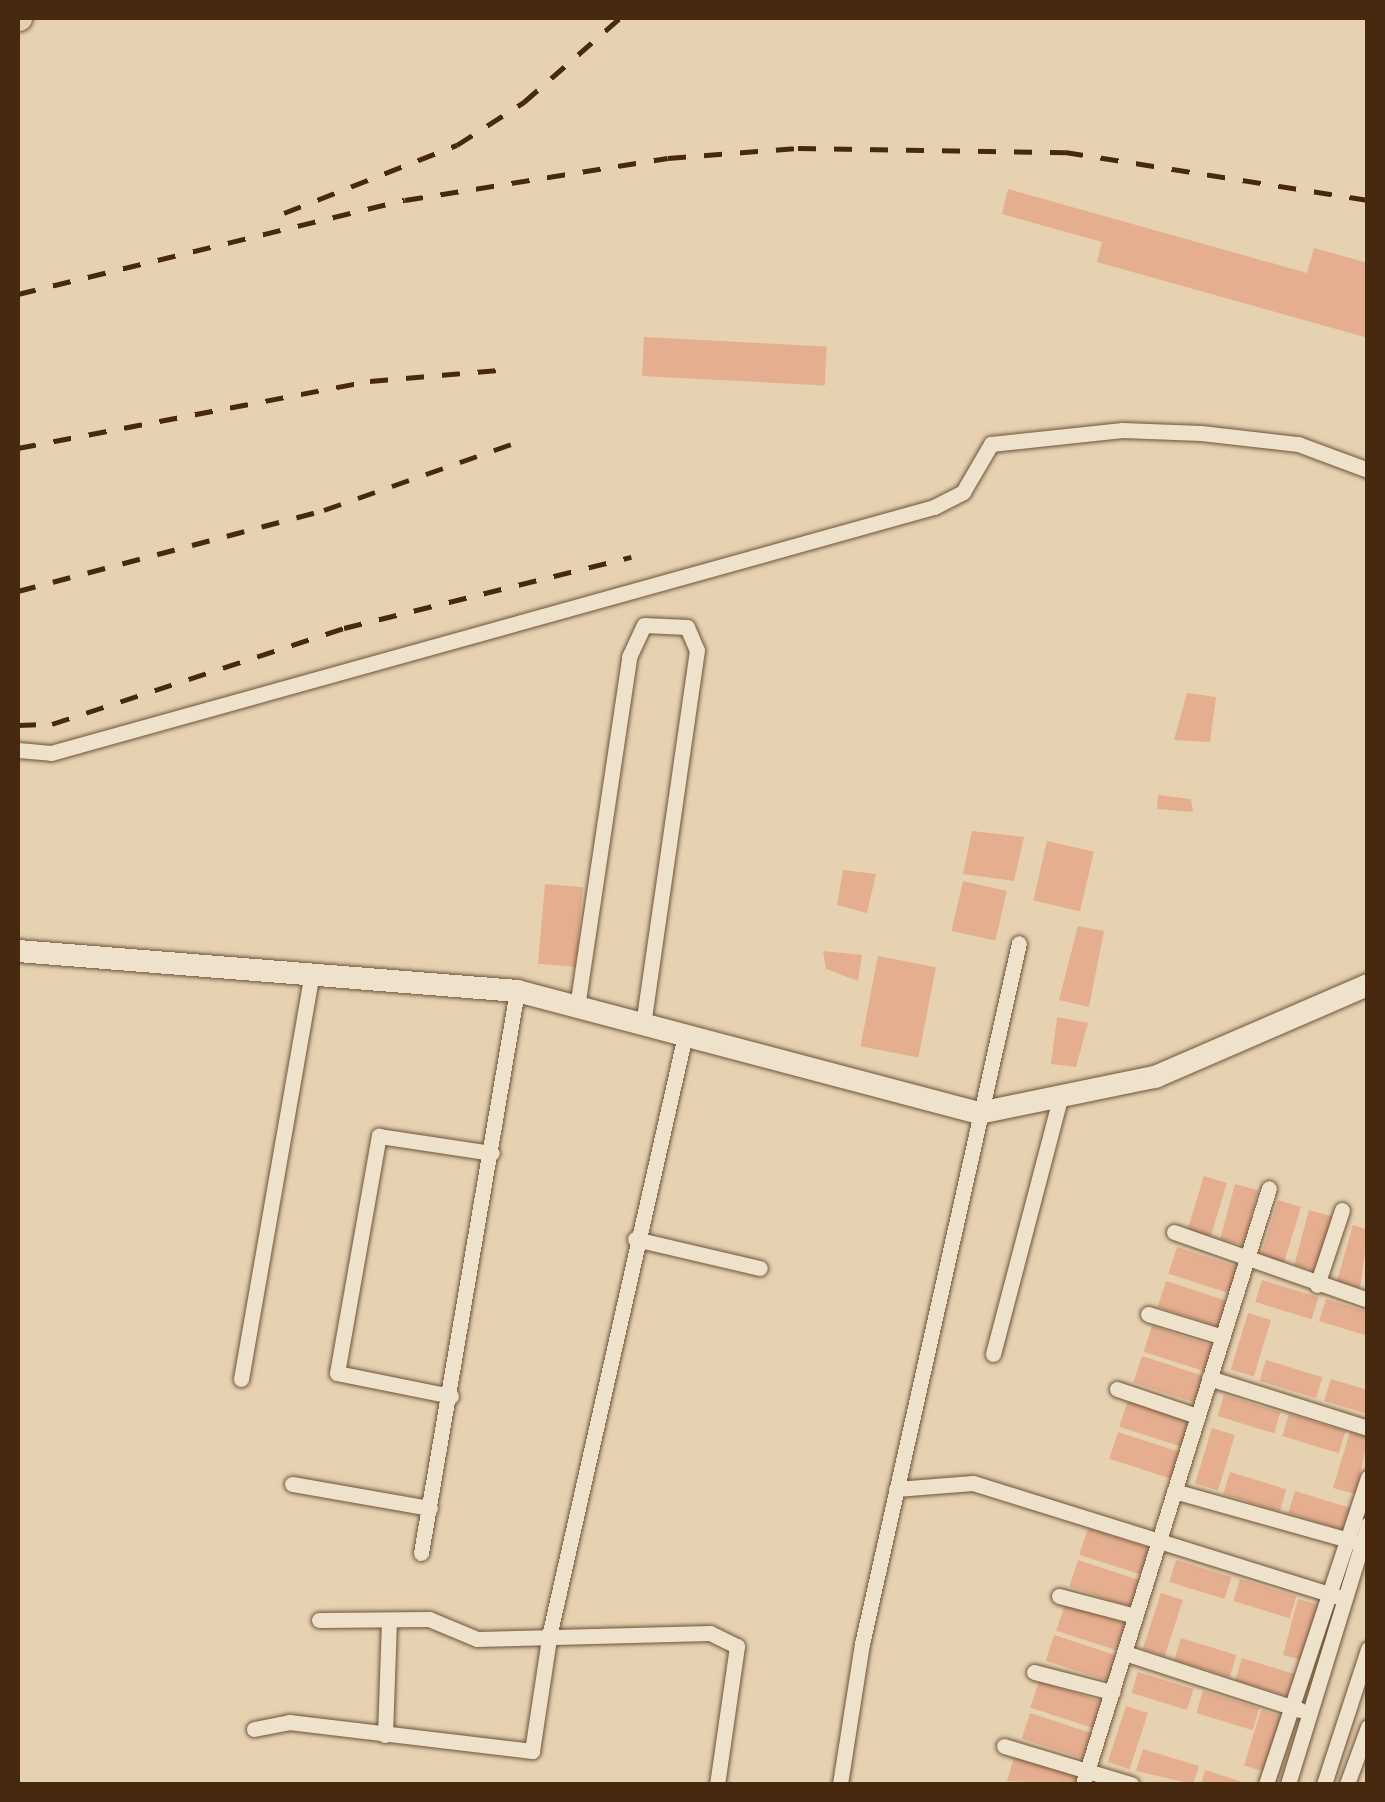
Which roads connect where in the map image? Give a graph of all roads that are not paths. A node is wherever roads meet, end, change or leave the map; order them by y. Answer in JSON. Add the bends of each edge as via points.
{"nodes":[{"id":1,"x":1368,"y":470,"type":"edge"},
{"id":2,"x":18,"y":750,"type":"edge"},
{"id":3,"x":1019,"y":943,"type":"dead end"},
{"id":4,"x":18,"y":951,"type":"edge"},
{"id":5,"x":311,"y":977,"type":"junction"},
{"id":6,"x":1368,"y":985,"type":"edge"},
{"id":7,"x":517,"y":991,"type":"junction"},
{"id":8,"x":577,"y":1008,"type":"junction"},
{"id":9,"x":643,"y":1024,"type":"junction"},
{"id":10,"x":685,"y":1035,"type":"junction"},
{"id":11,"x":1061,"y":1095,"type":"junction"},
{"id":12,"x":979,"y":1114,"type":"junction"},
{"id":13,"x":492,"y":1153,"type":"junction"},
{"id":14,"x":1269,"y":1188,"type":"dead end"},
{"id":15,"x":1342,"y":1210,"type":"dead end"},
{"id":16,"x":1174,"y":1232,"type":"dead end"},
{"id":17,"x":636,"y":1239,"type":"junction"},
{"id":18,"x":1248,"y":1260,"type":"junction"},
{"id":19,"x":760,"y":1268,"type":"dead end"},
{"id":20,"x":1317,"y":1285,"type":"junction"},
{"id":21,"x":1368,"y":1300,"type":"edge"},
{"id":22,"x":1148,"y":1314,"type":"dead end"},
{"id":23,"x":1223,"y":1337,"type":"junction"},
{"id":24,"x":993,"y":1354,"type":"dead end"},
{"id":25,"x":1209,"y":1378,"type":"junction"},
{"id":26,"x":240,"y":1379,"type":"dead end"},
{"id":27,"x":1116,"y":1389,"type":"dead end"},
{"id":28,"x":451,"y":1396,"type":"junction"},
{"id":29,"x":1197,"y":1416,"type":"junction"},
{"id":30,"x":1368,"y":1428,"type":"edge"},
{"id":31,"x":1368,"y":1478,"type":"edge"},
{"id":32,"x":292,"y":1484,"type":"dead end"},
{"id":33,"x":896,"y":1489,"type":"junction"},
{"id":34,"x":1174,"y":1491,"type":"junction"},
{"id":35,"x":430,"y":1508,"type":"junction"},
{"id":36,"x":1368,"y":1524,"type":"edge"},
{"id":37,"x":1160,"y":1536,"type":"junction"},
{"id":38,"x":1354,"y":1541,"type":"junction"},
{"id":39,"x":421,"y":1554,"type":"dead end"},
{"id":40,"x":1359,"y":1573,"type":"edge"},
{"id":41,"x":1336,"y":1595,"type":"junction"},
{"id":42,"x":1060,"y":1596,"type":"dead end"},
{"id":43,"x":1135,"y":1616,"type":"junction"},
{"id":44,"x":319,"y":1620,"type":"dead end"},
{"id":45,"x":389,"y":1623,"type":"junction"},
{"id":46,"x":550,"y":1632,"type":"junction"},
{"id":47,"x":1368,"y":1650,"type":"edge"},
{"id":48,"x":1125,"y":1653,"type":"junction"},
{"id":49,"x":1034,"y":1672,"type":"dead end"},
{"id":50,"x":1112,"y":1692,"type":"junction"},
{"id":51,"x":1300,"y":1710,"type":"junction"},
{"id":52,"x":1368,"y":1727,"type":"edge"},
{"id":53,"x":254,"y":1729,"type":"dead end"},
{"id":54,"x":385,"y":1735,"type":"junction"},
{"id":55,"x":1004,"y":1746,"type":"dead end"},
{"id":56,"x":1085,"y":1777,"type":"edge"},
{"id":57,"x":717,"y":1784,"type":"edge"},
{"id":58,"x":840,"y":1784,"type":"edge"},
{"id":59,"x":1131,"y":1784,"type":"edge"},
{"id":60,"x":1266,"y":1784,"type":"edge"},
{"id":61,"x":1288,"y":1784,"type":"edge"},
{"id":62,"x":1324,"y":1784,"type":"edge"},
{"id":63,"x":1347,"y":1784,"type":"edge"}],
"edges":[{"from":1,"to":2,"type":"street","via":[[1298,444],[1201,432],[1122,430],[991,444],[964,492],[934,507],[51,753]]},
{"from":3,"to":12,"type":"street"},
{"from":4,"to":5,"type":"street"},
{"from":5,"to":7,"type":"street"},
{"from":5,"to":26,"type":"street"},
{"from":6,"to":11,"type":"street","via":[[1155,1078]]},
{"from":7,"to":8,"type":"street"},
{"from":7,"to":13,"type":"street"},
{"from":8,"to":9,"type":"street"},
{"from":8,"to":9,"type":"street","via":[[628,656],[644,626],[686,627],[698,650]]},
{"from":9,"to":10,"type":"street"},
{"from":10,"to":12,"type":"street"},
{"from":10,"to":17,"type":"street"},
{"from":11,"to":12,"type":"street"},
{"from":11,"to":24,"type":"street"},
{"from":12,"to":33,"type":"street"},
{"from":13,"to":28,"type":"street"},
{"from":13,"to":28,"type":"street","via":[[379,1136],[338,1373]]},
{"from":14,"to":18,"type":"street"},
{"from":15,"to":20,"type":"street"},
{"from":16,"to":18,"type":"street"},
{"from":17,"to":19,"type":"street"},
{"from":17,"to":46,"type":"street"},
{"from":18,"to":20,"type":"street"},
{"from":18,"to":23,"type":"street"},
{"from":20,"to":21,"type":"street"},
{"from":22,"to":23,"type":"street"},
{"from":23,"to":25,"type":"street"},
{"from":25,"to":29,"type":"street"},
{"from":25,"to":30,"type":"street"},
{"from":27,"to":29,"type":"street"},
{"from":28,"to":35,"type":"street"},
{"from":29,"to":34,"type":"street"},
{"from":31,"to":38,"type":"street"},
{"from":32,"to":35,"type":"street"},
{"from":33,"to":37,"type":"street","via":[[973,1483]]},
{"from":33,"to":58,"type":"street"},
{"from":34,"to":37,"type":"street"},
{"from":34,"to":38,"type":"street"},
{"from":35,"to":39,"type":"street"},
{"from":36,"to":38,"type":"street"},
{"from":37,"to":41,"type":"street"},
{"from":37,"to":43,"type":"street"},
{"from":38,"to":40,"type":"street"},
{"from":38,"to":41,"type":"street"},
{"from":40,"to":41,"type":"street"},
{"from":41,"to":51,"type":"street"},
{"from":42,"to":43,"type":"street"},
{"from":43,"to":48,"type":"street"},
{"from":44,"to":45,"type":"street"},
{"from":45,"to":46,"type":"street","via":[[429,1619],[477,1639]]},
{"from":45,"to":54,"type":"street"},
{"from":46,"to":54,"type":"street","via":[[532,1752]]},
{"from":46,"to":57,"type":"street","via":[[710,1633],[737,1646]]},
{"from":47,"to":62,"type":"street"},
{"from":48,"to":50,"type":"street"},
{"from":48,"to":51,"type":"street"},
{"from":49,"to":50,"type":"street"},
{"from":50,"to":56,"type":"street"},
{"from":51,"to":60,"type":"street"},
{"from":51,"to":61,"type":"street"},
{"from":52,"to":63,"type":"street"},
{"from":53,"to":54,"type":"street","via":[[289,1722]]},
{"from":55,"to":56,"type":"street"},
{"from":56,"to":59,"type":"street"}]}
